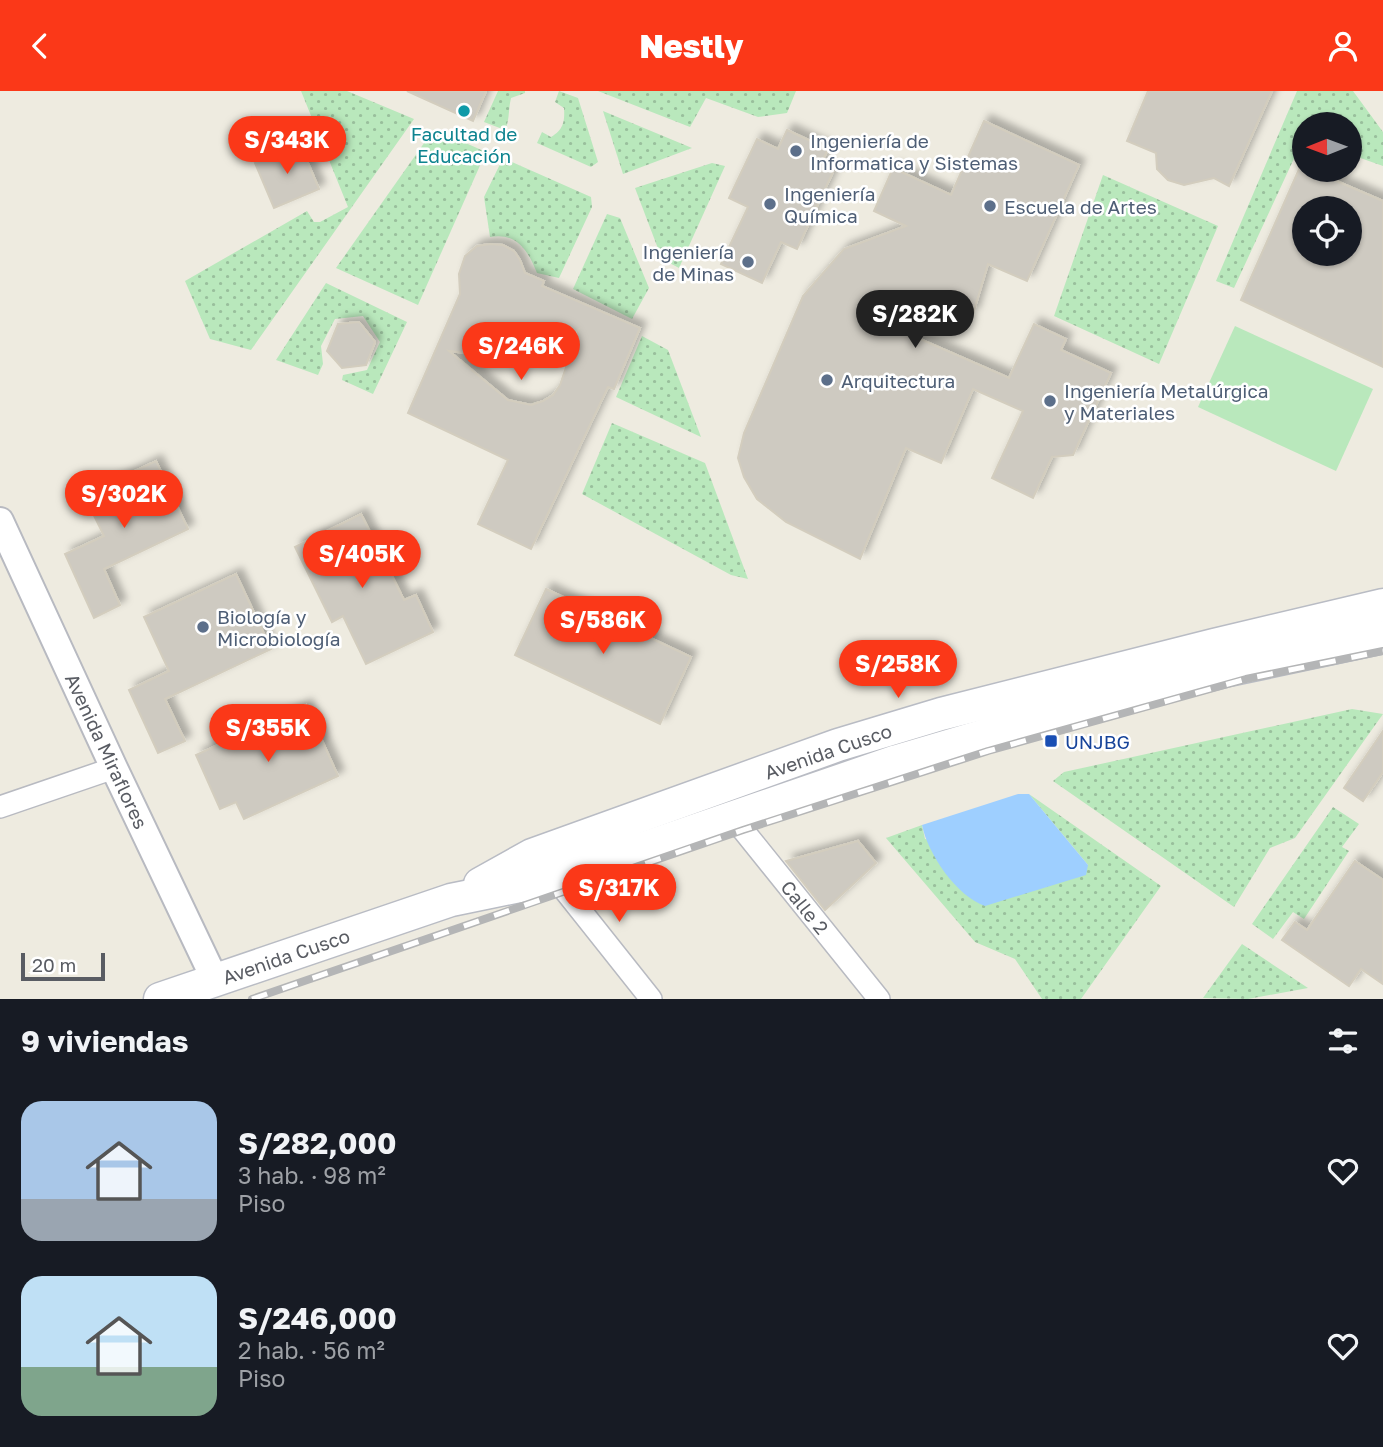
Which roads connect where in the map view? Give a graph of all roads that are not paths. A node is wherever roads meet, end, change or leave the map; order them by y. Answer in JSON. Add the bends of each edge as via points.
{"nodes":[{"id":1,"x":0,"y":521,"type":"edge"},
{"id":2,"x":1383,"y":605,"type":"edge"},
{"id":3,"x":1383,"y":637,"type":"edge"},
{"id":4,"x":114,"y":768,"type":"junction"},
{"id":5,"x":0,"y":807,"type":"edge"},
{"id":6,"x":729,"y":818,"type":"junction"},
{"id":7,"x":532,"y":855,"type":"junction"},
{"id":8,"x":554,"y":879,"type":"junction"},
{"id":9,"x":452,"y":900,"type":"junction"},
{"id":10,"x":215,"y":980,"type":"junction"},
{"id":11,"x":160,"y":999,"type":"edge"},
{"id":12,"x":650,"y":999,"type":"edge"},
{"id":13,"x":879,"y":999,"type":"edge"}],
"edges":[{"from":1,"to":4,"type":"street","name":"Avenida Miraflores"},
{"from":2,"to":7,"type":"main road","name":"Avenida Cusco","via":[[941,714],[838,745]]},
{"from":3,"to":6,"type":"main road","name":"Avenida Cusco","via":[[1088,705],[897,761]]},
{"from":4,"to":5,"type":"street"},
{"from":4,"to":10,"type":"street","name":"Avenida Miraflores"},
{"from":6,"to":8,"type":"main road","name":"Avenida Cusco"},
{"from":6,"to":13,"type":"street","name":"Calle 2"},
{"from":7,"to":8,"type":"street"},
{"from":7,"to":9,"type":"main road","name":"Avenida Cusco"},
{"from":8,"to":9,"type":"main road","name":"Avenida Cusco"},
{"from":8,"to":12,"type":"street"},
{"from":9,"to":10,"type":"main road","name":"Avenida Cusco"},
{"from":10,"to":11,"type":"main road","name":"Avenida Cusco"}]}
